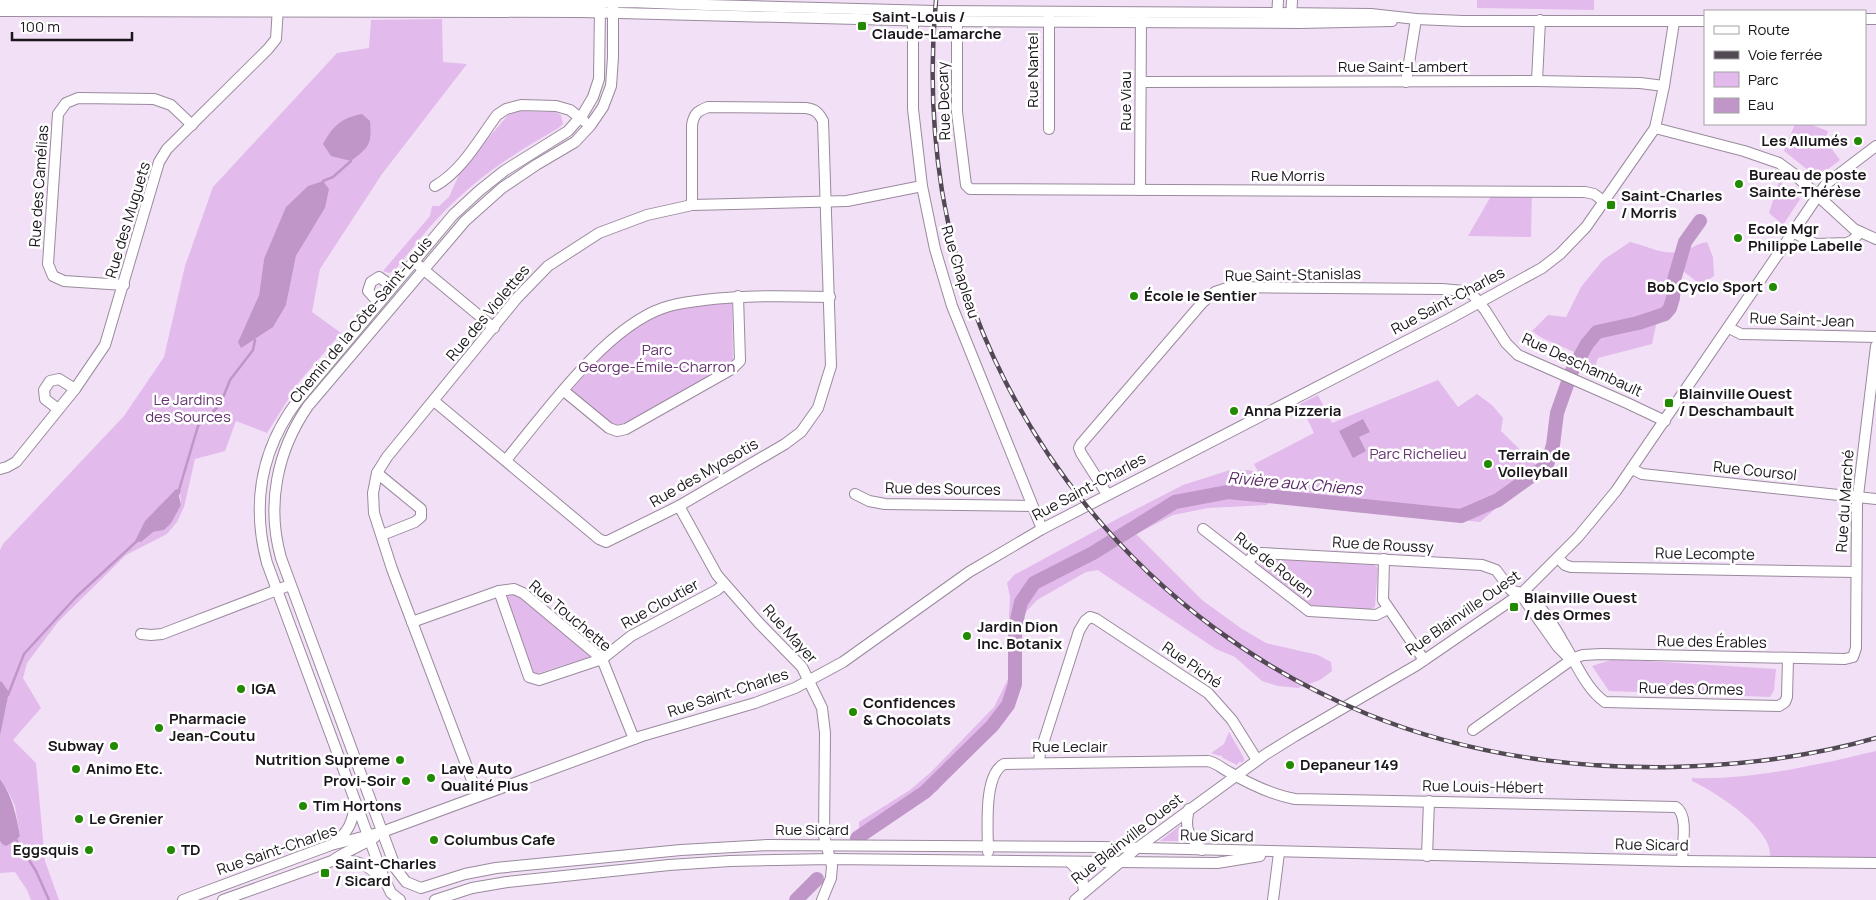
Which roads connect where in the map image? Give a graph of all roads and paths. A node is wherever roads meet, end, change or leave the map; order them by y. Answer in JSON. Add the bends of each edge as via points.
{"nodes":[{"id":1,"x":1278,"y":0,"type":"edge"},
{"id":2,"x":1292,"y":0,"type":"edge"},
{"id":3,"x":0,"y":3,"type":"edge"},
{"id":4,"x":171,"y":5,"type":"edge"},
{"id":5,"x":478,"y":5,"type":"edge"},
{"id":6,"x":599,"y":5,"type":"edge"},
{"id":7,"x":613,"y":5,"type":"edge"},
{"id":8,"x":278,"y":8,"type":"junction"},
{"id":9,"x":839,"y":9,"type":"edge"},
{"id":10,"x":0,"y":11,"type":"edge"},
{"id":11,"x":913,"y":16,"type":"junction"},
{"id":12,"x":957,"y":16,"type":"junction"},
{"id":13,"x":1048,"y":16,"type":"junction"},
{"id":14,"x":1141,"y":17,"type":"junction"},
{"id":15,"x":1277,"y":18,"type":"junction"},
{"id":16,"x":1291,"y":18,"type":"junction"},
{"id":17,"x":1416,"y":19,"type":"junction"},
{"id":18,"x":1540,"y":20,"type":"junction"},
{"id":19,"x":1704,"y":21,"type":"edge"},
{"id":20,"x":1674,"y":22,"type":"junction"},
{"id":21,"x":1141,"y":82,"type":"junction"},
{"id":22,"x":1406,"y":82,"type":"junction"},
{"id":23,"x":1537,"y":82,"type":"junction"},
{"id":24,"x":1664,"y":86,"type":"junction"},
{"id":25,"x":580,"y":118,"type":"junction"},
{"id":26,"x":192,"y":125,"type":"junction"},
{"id":27,"x":590,"y":126,"type":"junction"},
{"id":28,"x":1655,"y":128,"type":"junction"},
{"id":29,"x":1049,"y":129,"type":"dead end"},
{"id":30,"x":1876,"y":146,"type":"edge"},
{"id":31,"x":435,"y":186,"type":"dead end"},
{"id":32,"x":922,"y":186,"type":"junction"},
{"id":33,"x":968,"y":188,"type":"joint"},
{"id":34,"x":1140,"y":190,"type":"junction"},
{"id":35,"x":1818,"y":196,"type":"junction"},
{"id":36,"x":826,"y":202,"type":"junction"},
{"id":37,"x":1605,"y":202,"type":"junction"},
{"id":38,"x":692,"y":205,"type":"junction"},
{"id":39,"x":1793,"y":232,"type":"junction"},
{"id":40,"x":1860,"y":232,"type":"junction"},
{"id":41,"x":1876,"y":238,"type":"edge"},
{"id":42,"x":413,"y":261,"type":"junction"},
{"id":43,"x":423,"y":270,"type":"junction"},
{"id":44,"x":124,"y":285,"type":"junction"},
{"id":45,"x":392,"y":286,"type":"junction"},
{"id":46,"x":738,"y":296,"type":"junction"},
{"id":47,"x":830,"y":296,"type":"junction"},
{"id":48,"x":378,"y":302,"type":"junction"},
{"id":49,"x":1479,"y":302,"type":"junction"},
{"id":50,"x":494,"y":328,"type":"junction"},
{"id":51,"x":1729,"y":328,"type":"junction"},
{"id":52,"x":1876,"y":337,"type":"edge"},
{"id":53,"x":1876,"y":346,"type":"edge"},
{"id":54,"x":75,"y":389,"type":"junction"},
{"id":55,"x":564,"y":390,"type":"junction"},
{"id":56,"x":434,"y":401,"type":"junction"},
{"id":57,"x":58,"y":409,"type":"junction"},
{"id":58,"x":1872,"y":417,"type":"edge"},
{"id":59,"x":1665,"y":422,"type":"junction"},
{"id":60,"x":506,"y":460,"type":"junction"},
{"id":61,"x":0,"y":469,"type":"edge"},
{"id":62,"x":1632,"y":469,"type":"junction"},
{"id":63,"x":377,"y":472,"type":"junction"},
{"id":64,"x":261,"y":486,"type":"junction"},
{"id":65,"x":276,"y":486,"type":"junction"},
{"id":66,"x":855,"y":494,"type":"dead end"},
{"id":67,"x":1107,"y":494,"type":"junction"},
{"id":68,"x":1858,"y":498,"type":"junction"},
{"id":69,"x":1876,"y":499,"type":"edge"},
{"id":70,"x":679,"y":506,"type":"junction"},
{"id":71,"x":1032,"y":506,"type":"junction"},
{"id":72,"x":1042,"y":529,"type":"junction"},
{"id":73,"x":1203,"y":529,"type":"dead end"},
{"id":74,"x":382,"y":535,"type":"junction"},
{"id":75,"x":1558,"y":558,"type":"junction"},
{"id":76,"x":1384,"y":559,"type":"junction"},
{"id":77,"x":1247,"y":563,"type":"junction"},
{"id":78,"x":1856,"y":572,"type":"junction"},
{"id":79,"x":724,"y":584,"type":"junction"},
{"id":80,"x":290,"y":585,"type":"junction"},
{"id":81,"x":276,"y":590,"type":"junction"},
{"id":82,"x":499,"y":591,"type":"junction"},
{"id":83,"x":1517,"y":593,"type":"junction"},
{"id":84,"x":1388,"y":609,"type":"junction"},
{"id":85,"x":412,"y":622,"type":"junction"},
{"id":86,"x":141,"y":634,"type":"dead end"},
{"id":87,"x":1852,"y":657,"type":"joint"},
{"id":88,"x":602,"y":659,"type":"junction"},
{"id":89,"x":1788,"y":659,"type":"junction"},
{"id":90,"x":1424,"y":660,"type":"junction"},
{"id":91,"x":1572,"y":660,"type":"junction"},
{"id":92,"x":810,"y":681,"type":"junction"},
{"id":93,"x":328,"y":688,"type":"junction"},
{"id":94,"x":315,"y":693,"type":"junction"},
{"id":95,"x":1473,"y":730,"type":"dead end"},
{"id":96,"x":634,"y":739,"type":"junction"},
{"id":97,"x":1257,"y":760,"type":"junction"},
{"id":98,"x":1039,"y":762,"type":"junction"},
{"id":99,"x":1235,"y":776,"type":"junction"},
{"id":100,"x":478,"y":796,"type":"junction"},
{"id":101,"x":355,"y":801,"type":"junction"},
{"id":102,"x":1429,"y":801,"type":"junction"},
{"id":103,"x":1189,"y":809,"type":"junction"},
{"id":104,"x":382,"y":832,"type":"junction"},
{"id":105,"x":369,"y":838,"type":"junction"},
{"id":106,"x":331,"y":845,"type":"junction"},
{"id":107,"x":826,"y":845,"type":"junction"},
{"id":108,"x":988,"y":847,"type":"junction"},
{"id":109,"x":1136,"y":849,"type":"junction"},
{"id":110,"x":1202,"y":850,"type":"junction"},
{"id":111,"x":668,"y":851,"type":"junction"},
{"id":112,"x":1279,"y":853,"type":"junction"},
{"id":113,"x":1428,"y":856,"type":"junction"},
{"id":114,"x":831,"y":859,"type":"junction"},
{"id":115,"x":332,"y":861,"type":"junction"},
{"id":116,"x":988,"y":861,"type":"junction"},
{"id":117,"x":1682,"y":861,"type":"junction"},
{"id":118,"x":1070,"y":862,"type":"junction"},
{"id":119,"x":1121,"y":862,"type":"junction"},
{"id":120,"x":1876,"y":862,"type":"edge"},
{"id":121,"x":551,"y":863,"type":"junction"},
{"id":122,"x":669,"y":865,"type":"junction"},
{"id":123,"x":552,"y":877,"type":"junction"},
{"id":124,"x":234,"y":881,"type":"junction"},
{"id":125,"x":385,"y":882,"type":"junction"},
{"id":126,"x":222,"y":885,"type":"junction"},
{"id":127,"x":1084,"y":892,"type":"junction"},
{"id":128,"x":239,"y":895,"type":"junction"},
{"id":129,"x":225,"y":899,"type":"edge"},
{"id":130,"x":183,"y":900,"type":"edge"},
{"id":131,"x":400,"y":900,"type":"edge"},
{"id":132,"x":435,"y":900,"type":"edge"},
{"id":133,"x":822,"y":900,"type":"edge"},
{"id":134,"x":1075,"y":900,"type":"edge"},
{"id":135,"x":1273,"y":900,"type":"edge"}],
"edges":[{"from":1,"to":15,"type":"street"},
{"from":2,"to":16,"type":"street"},
{"from":3,"to":4,"type":"street"},
{"from":4,"to":8,"type":"street"},
{"from":4,"to":10,"type":"street"},
{"from":5,"to":6,"type":"street"},
{"from":5,"to":8,"type":"street"},
{"from":6,"to":7,"type":"street"},
{"from":6,"to":25,"type":"street","name":"Chemin de la Côte-Saint-Louis","via":[[599,79]]},
{"from":7,"to":9,"type":"street"},
{"from":7,"to":27,"type":"street","name":"Chemin de la Côte-Saint-Louis","via":[[611,86],[603,107]]},
{"from":8,"to":26,"type":"street","name":"Rue des Muguets","via":[[276,40]]},
{"from":9,"to":11,"type":"street"},
{"from":11,"to":12,"type":"street"},
{"from":11,"to":32,"type":"street","name":"Rue Chapleau","via":[[913,109]]},
{"from":12,"to":13,"type":"street"},
{"from":12,"to":33,"type":"street","name":"Rue Decary","via":[[957,112]]},
{"from":13,"to":14,"type":"street"},
{"from":13,"to":29,"type":"street","name":"Rue Nantel"},
{"from":14,"to":15,"type":"street"},
{"from":14,"to":21,"type":"street","name":"Rue Viau"},
{"from":15,"to":16,"type":"street"},
{"from":16,"to":17,"type":"street","via":[[1371,14]]},
{"from":17,"to":18,"type":"street"},
{"from":17,"to":22,"type":"street"},
{"from":18,"to":20,"type":"street"},
{"from":18,"to":23,"type":"street"},
{"from":19,"to":20,"type":"street"},
{"from":20,"to":24,"type":"street","name":"Rue Saint-Charles"},
{"from":21,"to":22,"type":"street","name":"Rue Saint-Lambert"},
{"from":21,"to":34,"type":"street","name":"Rue Viau"},
{"from":22,"to":23,"type":"street","name":"Rue Saint-Lambert"},
{"from":23,"to":24,"type":"street","name":"Rue Saint-Lambert"},
{"from":24,"to":28,"type":"street","name":"Rue Saint-Charles"},
{"from":25,"to":27,"type":"street"},
{"from":25,"to":31,"type":"street","via":[[570,110],[556,106],[506,108],[497,115],[456,170]]},
{"from":25,"to":42,"type":"street","name":"Chemin de la Côte-Saint-Louis","via":[[559,138],[512,166],[474,195]]},
{"from":26,"to":44,"type":"street","name":"Rue des Muguets","via":[[167,149],[159,162]]},
{"from":26,"to":44,"type":"street","name":"Rue des Camélias","via":[[171,105],[154,99],[78,98],[66,103],[58,114],[48,264],[53,276],[64,281]]},
{"from":27,"to":43,"type":"street","name":"Chemin de la Côte-Saint-Louis","via":[[575,142],[520,176],[486,202],[457,228]]},
{"from":28,"to":35,"type":"street","via":[[1775,161]]},
{"from":28,"to":37,"type":"street","name":"Rue Saint-Charles"},
{"from":30,"to":35,"type":"street","name":"Rue Blainville Ouest","via":[[1826,184]]},
{"from":32,"to":36,"type":"street","name":"Rue des Violettes"},
{"from":32,"to":71,"type":"street","name":"Rue Chapleau","via":[[935,249],[952,306]]},
{"from":33,"to":34,"type":"street","name":"Rue Morris"},
{"from":34,"to":37,"type":"street","name":"Rue Morris","via":[[1586,192]]},
{"from":35,"to":39,"type":"street","name":"Rue Blainville Ouest"},
{"from":35,"to":40,"type":"street"},
{"from":36,"to":38,"type":"street","name":"Rue des Violettes"},
{"from":36,"to":38,"type":"street","name":"Rue des Myosotis","via":[[823,121],[813,109],[708,107],[698,111],[692,125]]},
{"from":36,"to":47,"type":"street","name":"Rue des Myosotis"},
{"from":37,"to":49,"type":"street","name":"Rue Saint-Charles","via":[[1555,259]]},
{"from":38,"to":50,"type":"street","name":"Rue des Violettes","via":[[646,214],[598,233],[572,249],[548,266]]},
{"from":39,"to":40,"type":"street","via":[[1810,243],[1825,244],[1847,243]]},
{"from":39,"to":51,"type":"street","name":"Rue Blainville Ouest"},
{"from":40,"to":41,"type":"street"},
{"from":42,"to":43,"type":"street"},
{"from":42,"to":45,"type":"street","name":"Chemin de la Côte-Saint-Louis"},
{"from":43,"to":50,"type":"street"},
{"from":43,"to":65,"type":"street","name":"Chemin de la Côte-Saint-Louis","via":[[302,415],[285,448]]},
{"from":44,"to":54,"type":"street","name":"Rue des Muguets","via":[[105,345]]},
{"from":45,"to":48,"type":"street","name":"Chemin de la Côte-Saint-Louis"},
{"from":45,"to":48,"type":"street","name":"Chemin de la Côte-Saint-Louis","via":[[379,277],[372,282],[368,291]]},
{"from":46,"to":47,"type":"street"},
{"from":46,"to":55,"type":"street","via":[[662,308],[632,323],[604,347]]},
{"from":46,"to":55,"type":"street","via":[[740,361],[732,369],[626,429],[617,431],[609,428]]},
{"from":47,"to":70,"type":"street","name":"Rue des Myosotis","via":[[831,366],[818,408],[801,432]]},
{"from":48,"to":64,"type":"street","name":"Chemin de la Côte-Saint-Louis","via":[[292,407],[272,442]]},
{"from":49,"to":59,"type":"street","name":"Rue Deschambault","via":[[1512,350]]},
{"from":49,"to":67,"type":"street","name":"Rue Saint-Charles"},
{"from":49,"to":67,"type":"street","name":"Rue Saint-Stanislas","via":[[1469,292],[1456,290],[1234,287],[1215,292],[1192,313],[1080,446],[1082,456]]},
{"from":50,"to":56,"type":"street","name":"Rue des Violettes"},
{"from":51,"to":52,"type":"street","name":"Rue Saint-Jean","via":[[1741,334]]},
{"from":51,"to":59,"type":"street","name":"Rue Blainville Ouest"},
{"from":53,"to":58,"type":"street","name":"Rue du Marché"},
{"from":54,"to":57,"type":"street","name":"Rue des Muguets"},
{"from":54,"to":57,"type":"street","via":[[59,379],[50,381],[44,390],[45,399]]},
{"from":55,"to":60,"type":"street"},
{"from":56,"to":60,"type":"street","name":"Rue des Myosotis"},
{"from":56,"to":63,"type":"street","name":"Rue des Violettes"},
{"from":57,"to":61,"type":"street","name":"Rue des Muguets","via":[[16,462]]},
{"from":58,"to":68,"type":"street","name":"Rue du Marché"},
{"from":59,"to":62,"type":"street","name":"Rue Blainville Ouest"},
{"from":60,"to":70,"type":"street","name":"Rue des Myosotis","via":[[606,542]]},
{"from":62,"to":68,"type":"street","name":"Rue Coursol","via":[[1642,474]]},
{"from":62,"to":75,"type":"street","name":"Rue Blainville Ouest","via":[[1595,518]]},
{"from":63,"to":74,"type":"street","name":"Rue des Violettes","via":[[374,506]]},
{"from":63,"to":74,"type":"street","via":[[422,510],[421,517],[415,522]]},
{"from":64,"to":65,"type":"street"},
{"from":64,"to":81,"type":"street","name":"Chemin de la Côte-Saint-Louis","via":[[262,542]]},
{"from":65,"to":80,"type":"street","name":"Chemin de la Côte-Saint-Louis","via":[[276,537]]},
{"from":66,"to":71,"type":"street","name":"Rue des Sources","via":[[885,504]]},
{"from":67,"to":72,"type":"street","name":"Rue Saint-Charles"},
{"from":68,"to":69,"type":"street","name":"Rue Coursol"},
{"from":68,"to":78,"type":"street","name":"Rue du Marché"},
{"from":70,"to":79,"type":"street","name":"Rue Mayer"},
{"from":71,"to":72,"type":"street","name":"Rue Chapleau"},
{"from":72,"to":92,"type":"street","name":"Rue Saint-Charles","via":[[969,572],[853,656]]},
{"from":73,"to":77,"type":"street","name":"Rue de Rouen"},
{"from":74,"to":85,"type":"street","name":"Rue des Violettes"},
{"from":75,"to":78,"type":"street","name":"Rue Lecompte","via":[[1571,567]]},
{"from":75,"to":83,"type":"street","name":"Rue Blainville Ouest"},
{"from":76,"to":77,"type":"street","name":"Rue de Roussy","via":[[1262,553]]},
{"from":76,"to":83,"type":"street","name":"Rue de Roussy","via":[[1487,566],[1496,570]]},
{"from":76,"to":84,"type":"street","via":[[1382,597]]},
{"from":77,"to":84,"type":"street","name":"Rue de Rouen","via":[[1309,611],[1376,616]]},
{"from":78,"to":87,"type":"street","name":"Rue du Marché","via":[[1856,647]]},
{"from":79,"to":88,"type":"street","name":"Rue Cloutier","via":[[631,636]]},
{"from":79,"to":92,"type":"street","name":"Rue Mayer","via":[[802,667]]},
{"from":80,"to":81,"type":"street"},
{"from":80,"to":93,"type":"street","name":"Chemin de la Côte-Saint-Louis"},
{"from":81,"to":86,"type":"street","via":[[162,634]]},
{"from":81,"to":94,"type":"street","name":"Chemin de la Côte-Saint-Louis"},
{"from":82,"to":85,"type":"street","name":"Rue Touchette"},
{"from":82,"to":88,"type":"street","name":"Rue Touchette","via":[[514,589],[523,593]]},
{"from":82,"to":88,"type":"street","name":"Rue Cloutier","via":[[530,677],[539,680]]},
{"from":83,"to":90,"type":"street","name":"Rue Blainville Ouest"},
{"from":83,"to":91,"type":"street","name":"Rue des Ormes","via":[[1558,647]]},
{"from":84,"to":90,"type":"street"},
{"from":85,"to":100,"type":"street","name":"Rue des Violettes"},
{"from":87,"to":89,"type":"street","name":"Rue des Érables"},
{"from":88,"to":96,"type":"street","name":"Rue Touchette"},
{"from":89,"to":91,"type":"street","name":"Rue des Érables","via":[[1595,654]]},
{"from":89,"to":91,"type":"street","name":"Rue des Ormes","via":[[1787,698],[1777,706],[1610,703],[1599,697]]},
{"from":90,"to":97,"type":"street","name":"Rue Blainville Ouest"},
{"from":91,"to":95,"type":"street"},
{"from":92,"to":96,"type":"street","name":"Rue Saint-Charles","via":[[767,699]]},
{"from":92,"to":107,"type":"street","name":"Rue Mayer","via":[[825,723]]},
{"from":93,"to":94,"type":"street"},
{"from":93,"to":104,"type":"street","name":"Chemin de la Côte-Saint-Louis"},
{"from":94,"to":101,"type":"street","name":"Chemin de la Côte-Saint-Louis"},
{"from":96,"to":100,"type":"street","name":"Rue Saint-Charles"},
{"from":97,"to":98,"type":"street","name":"Rue Piché","via":[[1227,713],[1206,691],[1096,619],[1088,618],[1078,634]]},
{"from":97,"to":99,"type":"street","name":"Rue Blainville Ouest"},
{"from":98,"to":99,"type":"street","name":"Rue Leclair","via":[[1208,761]]},
{"from":98,"to":108,"type":"street","name":"Rue Leclair","via":[[1006,763],[996,770],[988,805]]},
{"from":99,"to":102,"type":"street","name":"Rue Louis-Hébert","via":[[1294,798]]},
{"from":99,"to":103,"type":"street","name":"Rue Blainville Ouest"},
{"from":100,"to":104,"type":"street","name":"Rue Saint-Charles"},
{"from":101,"to":105,"type":"street","name":"Chemin de la Côte-Saint-Louis"},
{"from":101,"to":106,"type":"street","via":[[350,828]]},
{"from":102,"to":113,"type":"street"},
{"from":102,"to":117,"type":"street","name":"Rue Louis-Hébert","via":[[1676,807],[1684,817]]},
{"from":103,"to":109,"type":"street","name":"Rue Blainville Ouest"},
{"from":103,"to":110,"type":"street","via":[[1186,827]]},
{"from":104,"to":105,"type":"street","name":"Rue Saint-Charles"},
{"from":104,"to":121,"type":"street","name":"Rue Sicard","via":[[398,873],[417,887],[480,871]]},
{"from":105,"to":106,"type":"street","name":"Rue Saint-Charles"},
{"from":105,"to":115,"type":"street","name":"Rue Saint-Charles"},
{"from":105,"to":125,"type":"street"},
{"from":106,"to":124,"type":"street","name":"Rue Saint-Charles"},
{"from":107,"to":108,"type":"street","name":"Rue Sicard"},
{"from":107,"to":111,"type":"street","name":"Rue Sicard","via":[[758,845]]},
{"from":107,"to":114,"type":"street","name":"Rue Mayer"},
{"from":108,"to":109,"type":"street","name":"Rue Sicard"},
{"from":108,"to":116,"type":"street","name":"Rue Leclair"},
{"from":109,"to":110,"type":"street","name":"Rue Sicard"},
{"from":109,"to":119,"type":"street","name":"Rue Blainville Ouest"},
{"from":110,"to":112,"type":"street","name":"Rue Sicard"},
{"from":111,"to":121,"type":"street","name":"Rue Sicard"},
{"from":111,"to":122,"type":"street"},
{"from":112,"to":113,"type":"street","name":"Rue Sicard"},
{"from":112,"to":119,"type":"street","name":"Rue Sicard","via":[[1216,863]]},
{"from":112,"to":135,"type":"street"},
{"from":113,"to":117,"type":"street","name":"Rue Sicard"},
{"from":114,"to":116,"type":"street","name":"Rue Sicard"},
{"from":114,"to":122,"type":"street","name":"Rue Sicard"},
{"from":114,"to":133,"type":"street","via":[[832,874]]},
{"from":115,"to":125,"type":"street","via":[[361,863]]},
{"from":115,"to":128,"type":"street","name":"Rue Saint-Charles"},
{"from":116,"to":118,"type":"street","name":"Rue Sicard"},
{"from":117,"to":120,"type":"street","name":"Rue Sicard"},
{"from":118,"to":119,"type":"street","name":"Rue Sicard"},
{"from":118,"to":127,"type":"street","via":[[1082,875]]},
{"from":119,"to":127,"type":"street","name":"Rue Blainville Ouest"},
{"from":121,"to":123,"type":"street"},
{"from":122,"to":123,"type":"street","name":"Rue Sicard"},
{"from":123,"to":132,"type":"street","name":"Rue Sicard","via":[[481,886]]},
{"from":124,"to":126,"type":"street","name":"Rue Saint-Charles"},
{"from":124,"to":128,"type":"street"},
{"from":125,"to":131,"type":"street"},
{"from":126,"to":129,"type":"street"},
{"from":126,"to":130,"type":"street","name":"Rue Saint-Charles"},
{"from":127,"to":134,"type":"street","name":"Rue Blainville Ouest"},
{"from":128,"to":129,"type":"street","name":"Rue Saint-Charles"}]}
